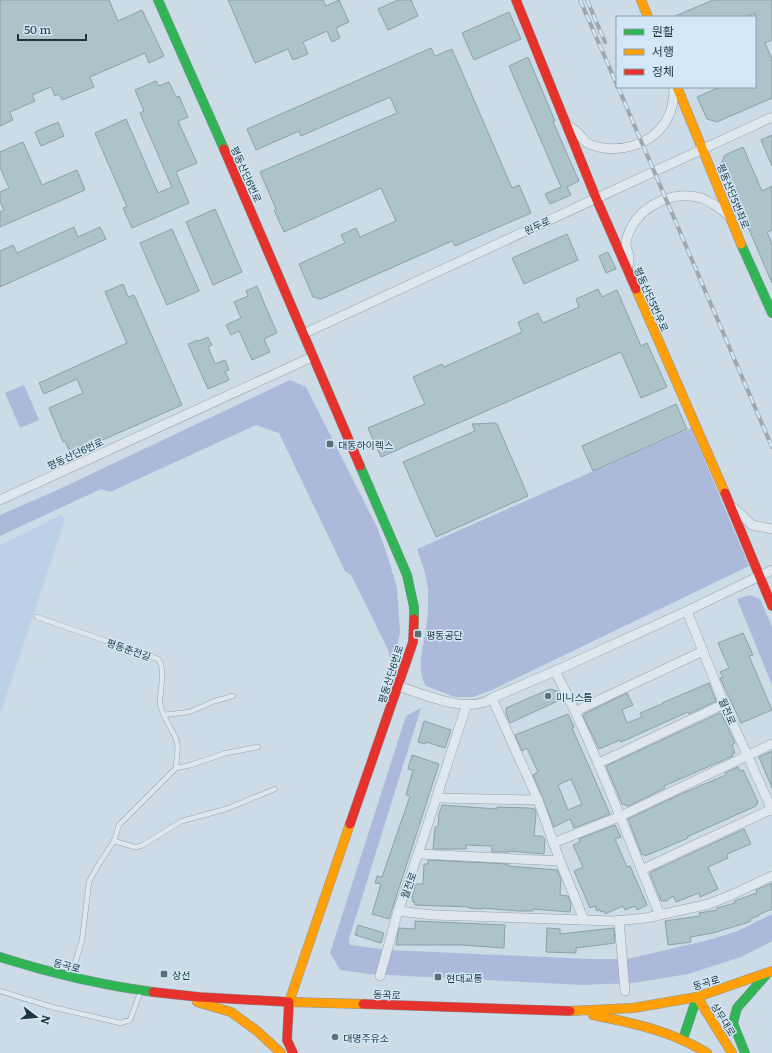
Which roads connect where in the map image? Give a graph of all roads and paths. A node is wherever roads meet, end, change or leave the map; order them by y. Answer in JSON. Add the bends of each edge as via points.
{"nodes":[{"id":1,"x":158,"y":0,"type":"edge"},
{"id":2,"x":516,"y":0,"type":"edge"},
{"id":3,"x":641,"y":0,"type":"edge"},
{"id":4,"x":648,"y":16,"type":"edge"},
{"id":5,"x":675,"y":88,"type":"edge"},
{"id":6,"x":675,"y":88,"type":"edge"},
{"id":7,"x":772,"y":117,"type":"edge"},
{"id":8,"x":566,"y":125,"type":"junction"},
{"id":9,"x":702,"y":148,"type":"junction"},
{"id":10,"x":596,"y":198,"type":"junction"},
{"id":11,"x":728,"y":214,"type":"junction"},
{"id":12,"x":627,"y":269,"type":"junction"},
{"id":13,"x":772,"y":313,"type":"edge"},
{"id":14,"x":303,"y":334,"type":"junction"},
{"id":15,"x":312,"y":357,"type":"junction"},
{"id":16,"x":0,"y":500,"type":"edge"},
{"id":17,"x":731,"y":506,"type":"junction"},
{"id":18,"x":772,"y":529,"type":"edge"},
{"id":19,"x":772,"y":570,"type":"edge"},
{"id":20,"x":759,"y":576,"type":"junction"},
{"id":21,"x":772,"y":606,"type":"edge"},
{"id":22,"x":687,"y":611,"type":"junction"},
{"id":23,"x":37,"y":617,"type":"dead end"},
{"id":24,"x":703,"y":651,"type":"junction"},
{"id":25,"x":555,"y":672,"type":"junction"},
{"id":26,"x":398,"y":686,"type":"junction"},
{"id":27,"x":234,"y":696,"type":"dead end"},
{"id":28,"x":492,"y":698,"type":"junction"},
{"id":29,"x":467,"y":704,"type":"junction"},
{"id":30,"x":724,"y":704,"type":"junction"},
{"id":31,"x":576,"y":711,"type":"junction"},
{"id":32,"x":164,"y":715,"type":"junction"},
{"id":33,"x":772,"y":744,"type":"edge"},
{"id":34,"x":258,"y":746,"type":"dead end"},
{"id":35,"x":747,"y":756,"type":"junction"},
{"id":36,"x":599,"y":763,"type":"junction"},
{"id":37,"x":176,"y":768,"type":"junction"},
{"id":38,"x":275,"y":789,"type":"dead end"},
{"id":39,"x":436,"y":798,"type":"junction"},
{"id":40,"x":538,"y":800,"type":"junction"},
{"id":41,"x":772,"y":810,"type":"edge"},
{"id":42,"x":621,"y":816,"type":"junction"},
{"id":43,"x":114,"y":841,"type":"junction"},
{"id":44,"x":553,"y":843,"type":"junction"},
{"id":45,"x":419,"y":854,"type":"junction"},
{"id":46,"x":560,"y":861,"type":"junction"},
{"id":47,"x":641,"y":870,"type":"junction"},
{"id":48,"x":772,"y":876,"type":"edge"},
{"id":49,"x":398,"y":911,"type":"junction"},
{"id":50,"x":660,"y":915,"type":"junction"},
{"id":51,"x":584,"y":920,"type":"junction"},
{"id":52,"x":619,"y":920,"type":"junction"},
{"id":53,"x":0,"y":957,"type":"edge"},
{"id":54,"x":769,"y":972,"type":"edge"},
{"id":55,"x":380,"y":976,"type":"dead end"},
{"id":56,"x":71,"y":978,"type":"junction"},
{"id":57,"x":141,"y":989,"type":"junction"},
{"id":58,"x":0,"y":991,"type":"edge"},
{"id":59,"x":626,"y":991,"type":"dead end"},
{"id":60,"x":170,"y":994,"type":"junction"},
{"id":61,"x":697,"y":997,"type":"junction"},
{"id":62,"x":289,"y":1002,"type":"junction"},
{"id":63,"x":575,"y":1011,"type":"junction"},
{"id":64,"x":683,"y":1039,"type":"junction"},
{"id":65,"x":281,"y":1053,"type":"edge"},
{"id":66,"x":293,"y":1053,"type":"edge"},
{"id":67,"x":707,"y":1053,"type":"edge"},
{"id":68,"x":732,"y":1053,"type":"edge"},
{"id":69,"x":745,"y":1053,"type":"edge"}],
"edges":[{"from":1,"to":14,"type":"street","name":"평동산단6번로"},
{"from":2,"to":8,"type":"street","name":"평동산단5번우로"},
{"from":3,"to":4,"type":"street"},
{"from":5,"to":8,"type":"street","via":[[674,102],[660,129],[633,146],[597,146],[585,142],[578,132]]},
{"from":6,"to":9,"type":"street","name":"평동산단5번좌로"},
{"from":7,"to":9,"type":"street","name":"원두로"},
{"from":8,"to":10,"type":"street","name":"평동산단5번우로"},
{"from":9,"to":10,"type":"street","name":"원두로"},
{"from":9,"to":11,"type":"street","name":"평동산단5번좌로"},
{"from":10,"to":12,"type":"street","name":"평동산단5번우로"},
{"from":10,"to":14,"type":"street","name":"원두로"},
{"from":11,"to":12,"type":"street","via":[[711,202],[695,197],[676,196],[657,202],[646,208],[630,231],[626,245],[629,258]]},
{"from":11,"to":13,"type":"street","name":"평동산단5번좌로"},
{"from":12,"to":17,"type":"street","name":"평동산단5번우로"},
{"from":14,"to":15,"type":"street","name":"평동산단6번로"},
{"from":15,"to":16,"type":"street","name":"평동산단6번로"},
{"from":15,"to":26,"type":"street","name":"평동산단6번로","via":[[407,575],[414,607],[413,642]]},
{"from":17,"to":18,"type":"street","via":[[752,526]]},
{"from":17,"to":20,"type":"street","name":"평동산단5번우로"},
{"from":19,"to":20,"type":"street"},
{"from":20,"to":21,"type":"street","name":"평동산단5번우로"},
{"from":20,"to":22,"type":"street"},
{"from":22,"to":24,"type":"street","name":"월전로"},
{"from":22,"to":25,"type":"street"},
{"from":23,"to":32,"type":"lane","name":"평동춘전길","via":[[158,659],[161,662],[160,702]]},
{"from":24,"to":30,"type":"street","name":"월전로"},
{"from":24,"to":31,"type":"street"},
{"from":25,"to":28,"type":"street"},
{"from":25,"to":31,"type":"street"},
{"from":26,"to":29,"type":"street","via":[[458,705]]},
{"from":26,"to":62,"type":"street","name":"평동산단6번로"},
{"from":27,"to":32,"type":"lane","via":[[189,712]]},
{"from":28,"to":29,"type":"street","via":[[486,703]]},
{"from":28,"to":40,"type":"street"},
{"from":29,"to":39,"type":"street","name":"월전로"},
{"from":30,"to":35,"type":"street","name":"월전로"},
{"from":30,"to":36,"type":"street"},
{"from":31,"to":36,"type":"street"},
{"from":32,"to":37,"type":"lane","name":"평동춘전길","via":[[177,742]]},
{"from":33,"to":35,"type":"street"},
{"from":34,"to":37,"type":"lane"},
{"from":35,"to":41,"type":"street","name":"월전로"},
{"from":35,"to":42,"type":"street"},
{"from":36,"to":42,"type":"street"},
{"from":37,"to":43,"type":"lane","via":[[119,825]]},
{"from":38,"to":43,"type":"lane","via":[[226,809],[182,821],[141,846],[135,847]]},
{"from":39,"to":40,"type":"street"},
{"from":39,"to":45,"type":"street","name":"월전로"},
{"from":40,"to":44,"type":"street"},
{"from":41,"to":47,"type":"street"},
{"from":42,"to":44,"type":"street"},
{"from":42,"to":47,"type":"street"},
{"from":43,"to":56,"type":"lane","via":[[89,882],[82,940]]},
{"from":44,"to":46,"type":"street"},
{"from":45,"to":46,"type":"street"},
{"from":45,"to":49,"type":"street","name":"월전로"},
{"from":46,"to":51,"type":"street"},
{"from":47,"to":50,"type":"street"},
{"from":48,"to":50,"type":"street","name":"월전로","via":[[709,904]]},
{"from":49,"to":51,"type":"street","name":"월전로","via":[[433,915]]},
{"from":49,"to":55,"type":"street"},
{"from":50,"to":52,"type":"street","name":"월전로"},
{"from":51,"to":52,"type":"street","name":"월전로"},
{"from":52,"to":59,"type":"street"},
{"from":53,"to":56,"type":"street","name":"동곡로"},
{"from":54,"to":61,"type":"street","name":"동곡로"},
{"from":54,"to":69,"type":"street","via":[[737,1008],[733,1023]]},
{"from":56,"to":57,"type":"street","name":"동곡로"},
{"from":57,"to":58,"type":"lane","via":[[130,1020],[120,1023],[52,1007]]},
{"from":57,"to":60,"type":"street","name":"동곡로"},
{"from":60,"to":62,"type":"street","name":"동곡로"},
{"from":60,"to":65,"type":"street","via":[[231,1012]]},
{"from":61,"to":63,"type":"street","name":"동곡로","via":[[633,1008]]},
{"from":61,"to":64,"type":"street"},
{"from":61,"to":68,"type":"street","name":"상무대로"},
{"from":62,"to":63,"type":"street","name":"동곡로"},
{"from":62,"to":66,"type":"street","name":"평동산단6번로","via":[[287,1040]]},
{"from":63,"to":64,"type":"street","via":[[653,1028]]},
{"from":64,"to":67,"type":"street"}]}
